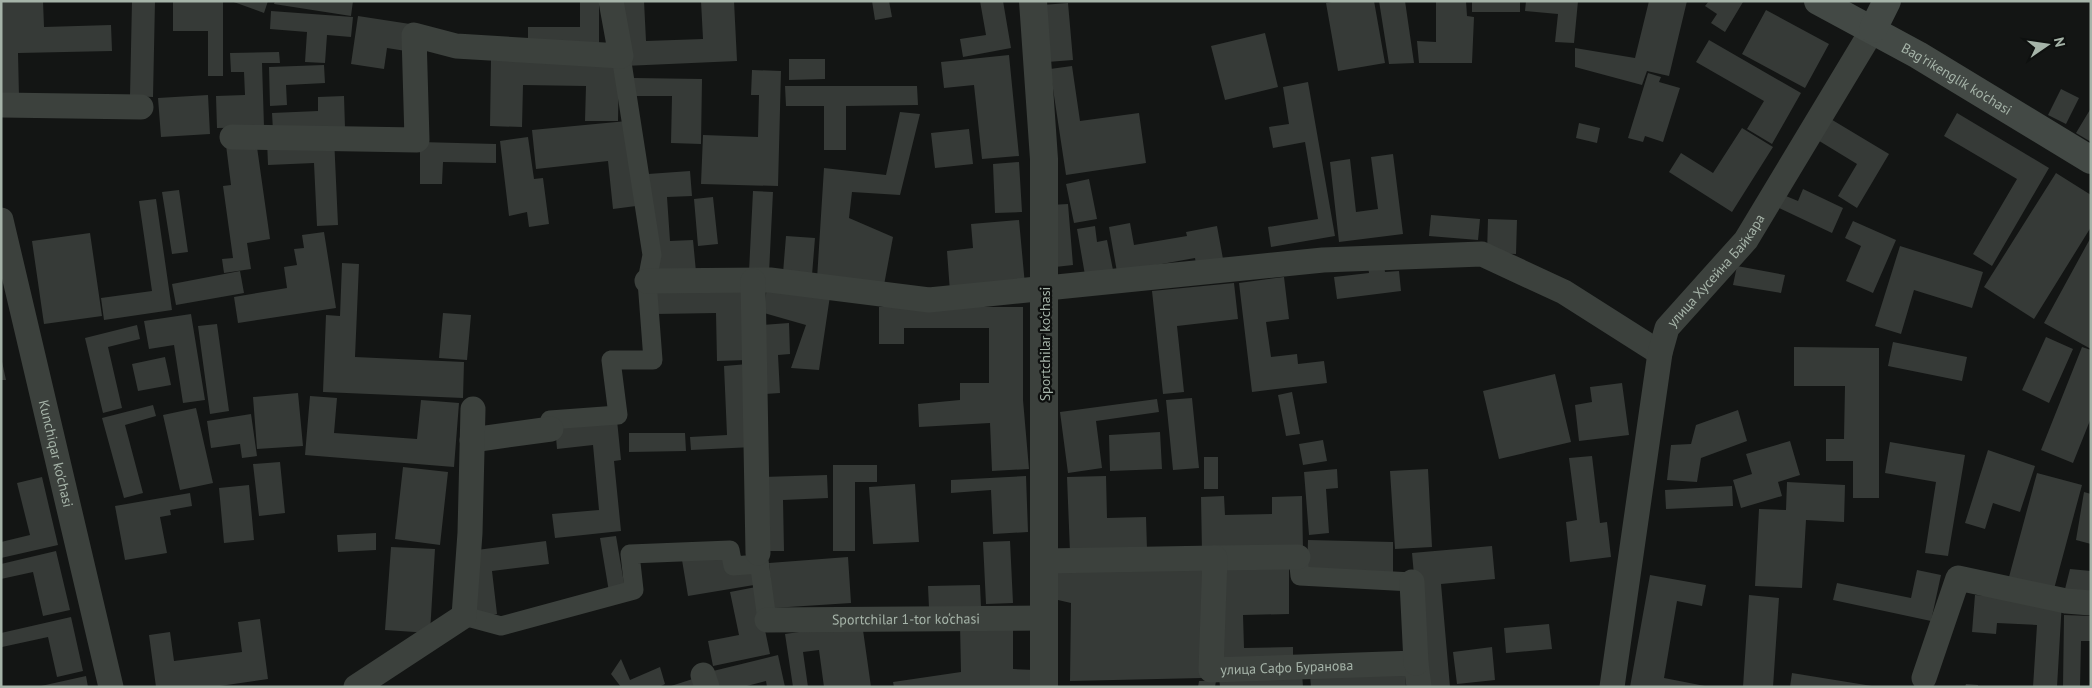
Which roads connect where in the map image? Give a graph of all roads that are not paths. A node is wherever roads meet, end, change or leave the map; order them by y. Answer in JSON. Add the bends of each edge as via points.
{"nodes":[{"id":1,"x":611,"y":1,"type":"edge"},
{"id":2,"x":1033,"y":1,"type":"edge"},
{"id":3,"x":1818,"y":1,"type":"edge"},
{"id":4,"x":1887,"y":1,"type":"edge"},
{"id":5,"x":1873,"y":29,"type":"junction"},
{"id":6,"x":621,"y":56,"type":"junction"},
{"id":7,"x":1,"y":104,"type":"edge"},
{"id":8,"x":141,"y":107,"type":"dead end"},
{"id":9,"x":232,"y":137,"type":"dead end"},
{"id":10,"x":2091,"y":160,"type":"edge"},
{"id":11,"x":1,"y":220,"type":"edge"},
{"id":12,"x":753,"y":280,"type":"junction"},
{"id":13,"x":647,"y":281,"type":"junction"},
{"id":14,"x":1044,"y":289,"type":"junction"},
{"id":15,"x":1660,"y":353,"type":"junction"},
{"id":16,"x":473,"y":409,"type":"dead end"},
{"id":17,"x":550,"y":429,"type":"joint"},
{"id":18,"x":472,"y":440,"type":"junction"},
{"id":19,"x":1298,"y":556,"type":"joint"},
{"id":20,"x":759,"y":558,"type":"junction"},
{"id":21,"x":1216,"y":558,"type":"junction"},
{"id":22,"x":1045,"y":561,"type":"junction"},
{"id":23,"x":1412,"y":582,"type":"joint"},
{"id":24,"x":2091,"y":604,"type":"edge"},
{"id":25,"x":464,"y":616,"type":"junction"},
{"id":26,"x":1045,"y":618,"type":"junction"},
{"id":27,"x":767,"y":620,"type":"joint"},
{"id":28,"x":1417,"y":675,"type":"edge"},
{"id":29,"x":1924,"y":678,"type":"dead end"},
{"id":30,"x":112,"y":687,"type":"edge"},
{"id":31,"x":356,"y":687,"type":"edge"},
{"id":32,"x":1044,"y":687,"type":"edge"},
{"id":33,"x":1612,"y":687,"type":"edge"}],
"edges":[{"from":1,"to":6,"type":"street"},
{"from":2,"to":14,"type":"street","name":"Sportchilar ko‘chasi","via":[[1044,158]]},
{"from":3,"to":5,"type":"main road","name":"Bag'rikenglik ko'chasi"},
{"from":4,"to":5,"type":"main road"},
{"from":5,"to":10,"type":"main road","name":"Bag'rikenglik ko'chasi"},
{"from":5,"to":15,"type":"street","name":"улица Хусейна Байкара","via":[[1746,240],[1667,328]]},
{"from":6,"to":9,"type":"street","via":[[456,46],[414,34],[417,140]]},
{"from":6,"to":13,"type":"street","via":[[652,255]]},
{"from":7,"to":8,"type":"street"},
{"from":11,"to":30,"type":"street","name":"Kunchiqar ko'chasi"},
{"from":12,"to":13,"type":"street"},
{"from":12,"to":14,"type":"street","via":[[929,300]]},
{"from":12,"to":20,"type":"street"},
{"from":13,"to":17,"type":"street","via":[[652,360],[611,360],[618,415],[550,420]]},
{"from":14,"to":15,"type":"street","via":[[1324,260],[1482,254],[1564,292]]},
{"from":14,"to":22,"type":"street","name":"Sportchilar ko‘chasi"},
{"from":15,"to":33,"type":"street","name":"улица Хусейна Байкара"},
{"from":16,"to":18,"type":"street"},
{"from":17,"to":18,"type":"street"},
{"from":18,"to":25,"type":"street"},
{"from":19,"to":21,"type":"street","name":"улица Сафо Буранова"},
{"from":19,"to":23,"type":"street","name":"улица Сафо Буранова","via":[[1300,576]]},
{"from":20,"to":25,"type":"street","via":[[733,566],[730,550],[630,554],[634,590],[500,626]]},
{"from":20,"to":27,"type":"street"},
{"from":21,"to":22,"type":"street","name":"улица Сафо Буранова"},
{"from":21,"to":28,"type":"street","name":"улица Сафо Буранова","via":[[1211,670]]},
{"from":22,"to":26,"type":"street","name":"Sportchilar ko‘chasi"},
{"from":23,"to":28,"type":"street","name":"улица Сафо Буранова"},
{"from":24,"to":29,"type":"street","via":[[1958,578]]},
{"from":25,"to":31,"type":"street"},
{"from":26,"to":27,"type":"street","name":"Sportchilar 1-tor ko‘chasi"},
{"from":26,"to":32,"type":"street","name":"Sportchilar ko‘chasi"}]}
